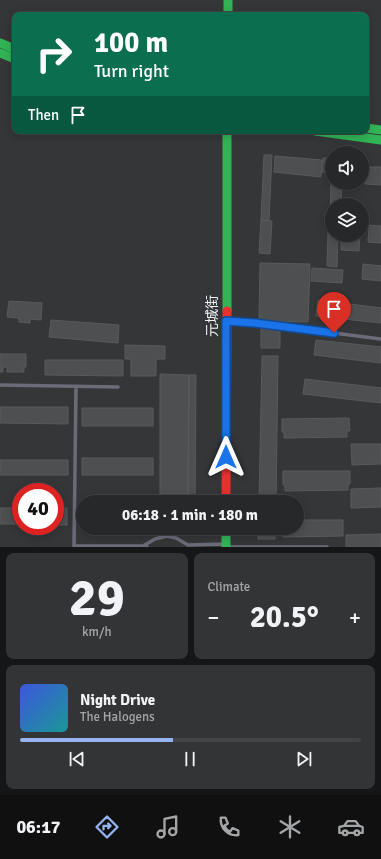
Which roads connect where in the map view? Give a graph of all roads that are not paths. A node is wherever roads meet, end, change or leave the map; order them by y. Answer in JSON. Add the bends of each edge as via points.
{"nodes":[{"id":1,"x":228,"y":0,"type":"edge"},
{"id":2,"x":228,"y":12,"type":"edge"},
{"id":3,"x":0,"y":43,"type":"edge"},
{"id":4,"x":12,"y":48,"type":"edge"},
{"id":5,"x":0,"y":53,"type":"edge"},
{"id":6,"x":12,"y":58,"type":"edge"},
{"id":7,"x":369,"y":128,"type":"edge"},
{"id":8,"x":381,"y":130,"type":"edge"},
{"id":9,"x":227,"y":134,"type":"edge"},
{"id":10,"x":337,"y":134,"type":"edge"},
{"id":11,"x":381,"y":140,"type":"edge"},
{"id":12,"x":226,"y":321,"type":"junction"},
{"id":13,"x":381,"y":339,"type":"edge"},
{"id":14,"x":0,"y":385,"type":"edge"},
{"id":15,"x":76,"y":387,"type":"junction"},
{"id":16,"x":118,"y":387,"type":"dead end"},
{"id":17,"x":226,"y":495,"type":"edge"},
{"id":18,"x":226,"y":535,"type":"edge"},
{"id":19,"x":188,"y":545,"type":"junction"},
{"id":20,"x":74,"y":546,"type":"edge"},
{"id":21,"x":145,"y":546,"type":"edge"},
{"id":22,"x":226,"y":546,"type":"edge"},
{"id":23,"x":327,"y":546,"type":"edge"},
{"id":24,"x":184,"y":547,"type":"edge"}],
"edges":[{"from":1,"to":2,"type":"street"},
{"from":3,"to":4,"type":"street"},
{"from":5,"to":6,"type":"street"},
{"from":7,"to":8,"type":"street"},
{"from":9,"to":12,"type":"street","name":"元城街"},
{"from":10,"to":11,"type":"street"},
{"from":12,"to":13,"type":"lane"},
{"from":12,"to":17,"type":"street","name":"元城街"},
{"from":14,"to":15,"type":"lane"},
{"from":15,"to":16,"type":"lane"},
{"from":15,"to":20,"type":"lane"},
{"from":18,"to":22,"type":"street"},
{"from":19,"to":21,"type":"lane","via":[[167,536],[155,539]]},
{"from":19,"to":22,"type":"lane"},
{"from":19,"to":24,"type":"lane"},
{"from":20,"to":21,"type":"lane"},
{"from":22,"to":23,"type":"lane"}]}
